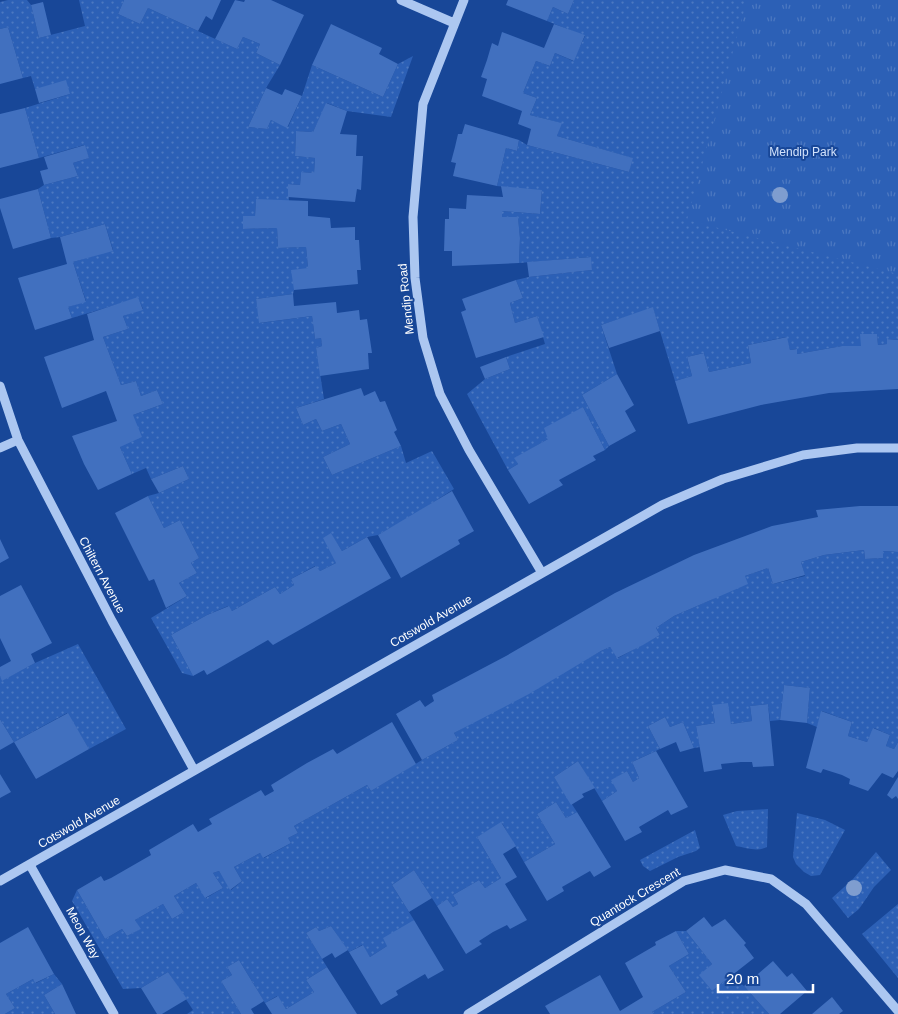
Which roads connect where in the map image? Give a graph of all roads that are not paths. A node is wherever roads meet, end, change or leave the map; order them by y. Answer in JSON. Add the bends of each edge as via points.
{"nodes":[{"id":1,"x":401,"y":0,"type":"edge"},
{"id":2,"x":464,"y":0,"type":"edge"},
{"id":3,"x":454,"y":23,"type":"junction"},
{"id":4,"x":0,"y":386,"type":"edge"},
{"id":5,"x":18,"y":440,"type":"junction"},
{"id":6,"x":0,"y":448,"type":"edge"},
{"id":7,"x":898,"y":448,"type":"edge"},
{"id":8,"x":542,"y":573,"type":"junction"},
{"id":9,"x":194,"y":770,"type":"junction"},
{"id":10,"x":30,"y":864,"type":"junction"},
{"id":11,"x":0,"y":881,"type":"edge"},
{"id":12,"x":898,"y":1011,"type":"edge"},
{"id":13,"x":114,"y":1014,"type":"edge"},
{"id":14,"x":468,"y":1014,"type":"edge"}],
"edges":[{"from":1,"to":3,"type":"street"},
{"from":2,"to":3,"type":"street","name":"Mendip Road"},
{"from":3,"to":8,"type":"street","name":"Mendip Road","via":[[424,104],[413,217],[415,278],[423,338],[440,394],[469,450]]},
{"from":4,"to":5,"type":"street","name":"Chiltern Avenue"},
{"from":5,"to":6,"type":"street"},
{"from":5,"to":9,"type":"street","name":"Chiltern Avenue"},
{"from":7,"to":8,"type":"street","name":"Cotswold Avenue","via":[[857,448],[803,455],[724,479],[662,505]]},
{"from":8,"to":9,"type":"street","name":"Cotswold Avenue"},
{"from":9,"to":10,"type":"street","name":"Cotswold Avenue"},
{"from":10,"to":11,"type":"street","name":"Cotswold Avenue"},
{"from":10,"to":13,"type":"street","name":"Meon Way"},
{"from":12,"to":14,"type":"street","name":"Quantock Crescent","via":[[806,904],[772,879],[725,870],[684,881]]}]}
